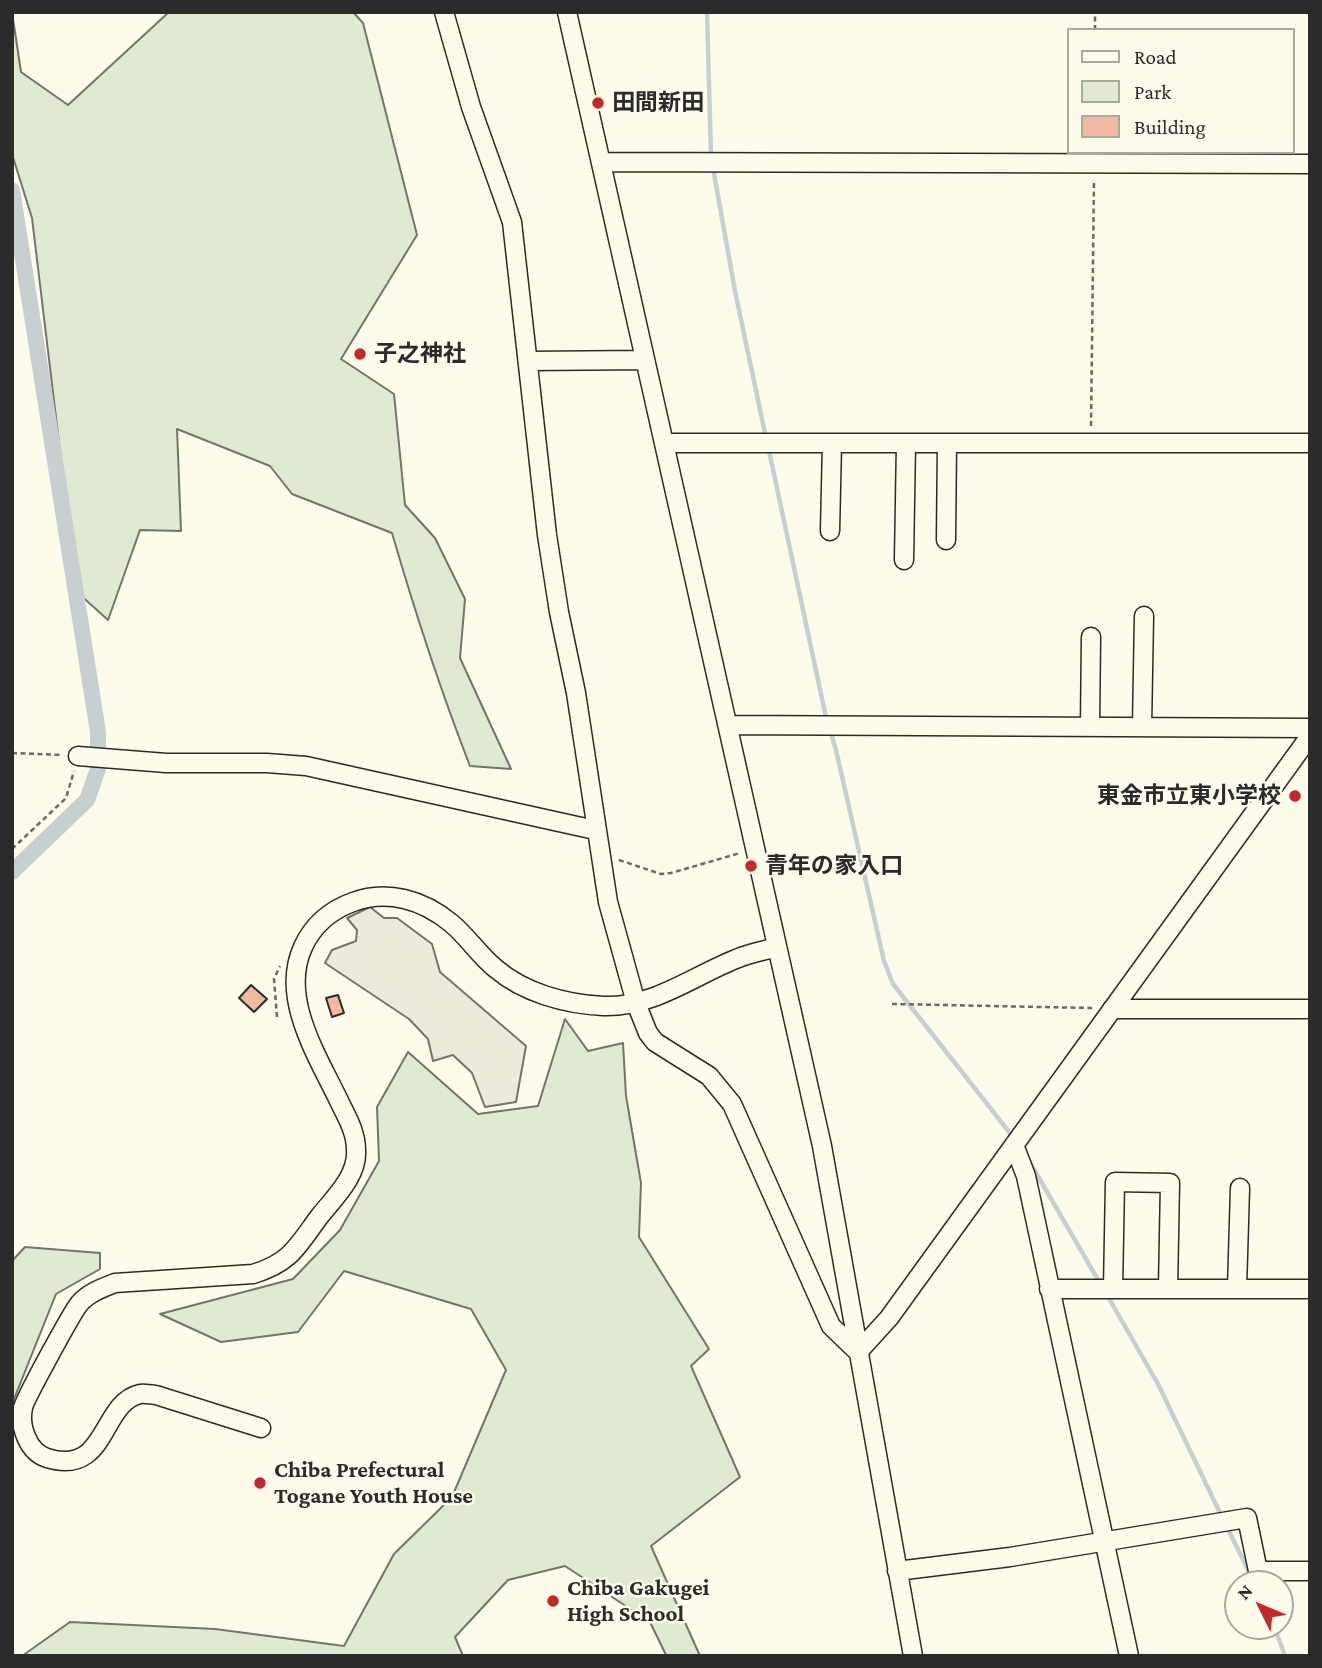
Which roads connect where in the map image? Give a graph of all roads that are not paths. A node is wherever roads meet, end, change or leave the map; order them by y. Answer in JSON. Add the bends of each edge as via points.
{"nodes":[{"id":1,"x":443,"y":12,"type":"edge"},
{"id":2,"x":567,"y":12,"type":"edge"},
{"id":3,"x":601,"y":162,"type":"junction"},
{"id":4,"x":1310,"y":164,"type":"edge"},
{"id":5,"x":645,"y":360,"type":"junction"},
{"id":6,"x":528,"y":361,"type":"junction"},
{"id":7,"x":664,"y":443,"type":"junction"},
{"id":8,"x":832,"y":443,"type":"junction"},
{"id":9,"x":906,"y":443,"type":"junction"},
{"id":10,"x":947,"y":443,"type":"junction"},
{"id":11,"x":1310,"y":443,"type":"edge"},
{"id":12,"x":830,"y":531,"type":"dead end"},
{"id":13,"x":946,"y":540,"type":"dead end"},
{"id":14,"x":904,"y":560,"type":"dead end"},
{"id":15,"x":1144,"y":616,"type":"dead end"},
{"id":16,"x":1091,"y":638,"type":"dead end"},
{"id":17,"x":729,"y":725,"type":"junction"},
{"id":18,"x":1090,"y":726,"type":"junction"},
{"id":19,"x":1142,"y":727,"type":"junction"},
{"id":20,"x":1310,"y":728,"type":"edge"},
{"id":21,"x":1310,"y":736,"type":"edge"},
{"id":22,"x":78,"y":756,"type":"road end"},
{"id":23,"x":595,"y":830,"type":"junction"},
{"id":24,"x":777,"y":947,"type":"junction"},
{"id":25,"x":636,"y":1003,"type":"junction"},
{"id":26,"x":1112,"y":1009,"type":"junction"},
{"id":27,"x":1310,"y":1009,"type":"edge"},
{"id":28,"x":1014,"y":1146,"type":"junction"},
{"id":29,"x":1240,"y":1188,"type":"dead end"},
{"id":30,"x":1049,"y":1289,"type":"junction"},
{"id":31,"x":1113,"y":1289,"type":"junction"},
{"id":32,"x":1168,"y":1289,"type":"junction"},
{"id":33,"x":1237,"y":1289,"type":"junction"},
{"id":34,"x":1310,"y":1289,"type":"edge"},
{"id":35,"x":858,"y":1352,"type":"junction"},
{"id":36,"x":261,"y":1428,"type":"dead end"},
{"id":37,"x":1105,"y":1542,"type":"junction"},
{"id":38,"x":897,"y":1571,"type":"junction"},
{"id":39,"x":1310,"y":1571,"type":"edge"},
{"id":40,"x":913,"y":1656,"type":"edge"},
{"id":41,"x":1129,"y":1656,"type":"edge"}],
"edges":[{"from":1,"to":6,"type":"street","via":[[512,222]]},
{"from":2,"to":3,"type":"street"},
{"from":3,"to":4,"type":"street"},
{"from":3,"to":5,"type":"street"},
{"from":5,"to":6,"type":"street"},
{"from":5,"to":7,"type":"street"},
{"from":6,"to":23,"type":"street","via":[[547,535]]},
{"from":7,"to":8,"type":"street"},
{"from":7,"to":17,"type":"street"},
{"from":8,"to":9,"type":"street"},
{"from":8,"to":12,"type":"street"},
{"from":9,"to":10,"type":"street"},
{"from":9,"to":14,"type":"street"},
{"from":10,"to":11,"type":"street"},
{"from":10,"to":13,"type":"street"},
{"from":15,"to":19,"type":"street"},
{"from":16,"to":18,"type":"street"},
{"from":17,"to":18,"type":"street"},
{"from":17,"to":24,"type":"street"},
{"from":18,"to":19,"type":"street"},
{"from":19,"to":20,"type":"street"},
{"from":21,"to":26,"type":"street"},
{"from":22,"to":23,"type":"street","via":[[306,766]]},
{"from":23,"to":25,"type":"street","via":[[608,902]]},
{"from":24,"to":25,"type":"street","via":[[737,958]]},
{"from":24,"to":35,"type":"street","via":[[822,1146]]},
{"from":25,"to":35,"type":"street","via":[[655,1042],[709,1076],[732,1104],[831,1326]]},
{"from":25,"to":36,"type":"street","via":[[604,1006],[552,999],[524,987],[496,970],[451,923],[406,898],[382,895],[353,902],[327,915],[309,933],[298,958],[296,996],[303,1022],[353,1130],[357,1151],[353,1171],[294,1251],[274,1267],[253,1274],[115,1283],[97,1289],[79,1304],[23,1407],[23,1432],[30,1445],[44,1457],[62,1461],[78,1459],[94,1448],[123,1404],[140,1394]]},
{"from":26,"to":27,"type":"street"},
{"from":26,"to":28,"type":"street"},
{"from":28,"to":30,"type":"street","via":[[1026,1176]]},
{"from":28,"to":35,"type":"street","via":[[889,1318]]},
{"from":29,"to":33,"type":"street"},
{"from":30,"to":31,"type":"street"},
{"from":30,"to":37,"type":"street"},
{"from":31,"to":32,"type":"street"},
{"from":31,"to":32,"type":"street","via":[[1115,1182],[1170,1183]]},
{"from":32,"to":33,"type":"street"},
{"from":33,"to":34,"type":"street"},
{"from":35,"to":38,"type":"street"},
{"from":37,"to":38,"type":"street"},
{"from":37,"to":39,"type":"street","via":[[1247,1518],[1258,1571]]},
{"from":37,"to":41,"type":"street"},
{"from":38,"to":40,"type":"street"}]}
